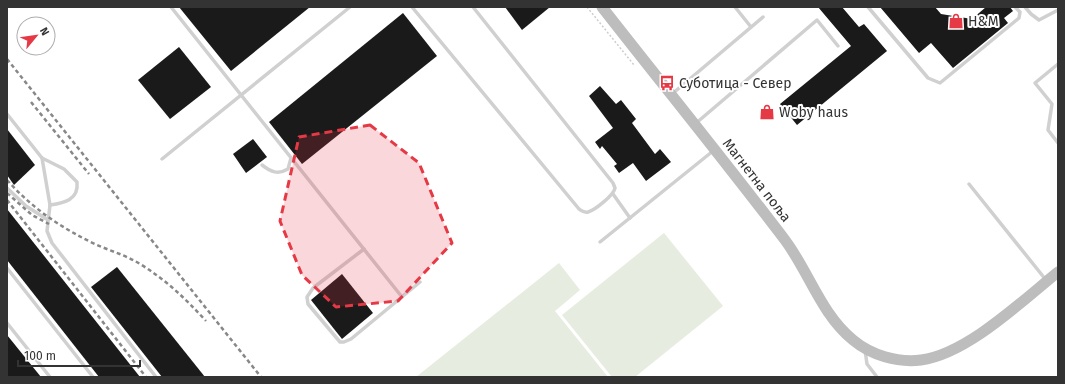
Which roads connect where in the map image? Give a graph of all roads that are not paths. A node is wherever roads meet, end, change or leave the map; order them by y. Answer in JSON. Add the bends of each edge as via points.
{"nodes":[{"id":1,"x":171,"y":7,"type":"edge"},
{"id":2,"x":350,"y":7,"type":"edge"},
{"id":3,"x":412,"y":7,"type":"edge"},
{"id":4,"x":473,"y":7,"type":"edge"},
{"id":5,"x":602,"y":7,"type":"edge"},
{"id":6,"x":735,"y":7,"type":"edge"},
{"id":7,"x":868,"y":7,"type":"edge"},
{"id":8,"x":1015,"y":7,"type":"edge"},
{"id":9,"x":1025,"y":7,"type":"edge"},
{"id":10,"x":1058,"y":10,"type":"edge"},
{"id":11,"x":763,"y":17,"type":"dead end"},
{"id":12,"x":751,"y":27,"type":"junction"},
{"id":13,"x":838,"y":46,"type":"dead end"},
{"id":14,"x":1058,"y":64,"type":"edge"},
{"id":15,"x":240,"y":95,"type":"junction"},
{"id":16,"x":670,"y":95,"type":"junction"},
{"id":17,"x":7,"y":114,"type":"edge"},
{"id":18,"x":694,"y":125,"type":"junction"},
{"id":19,"x":1058,"y":143,"type":"edge"},
{"id":20,"x":714,"y":150,"type":"junction"},
{"id":21,"x":42,"y":158,"type":"junction"},
{"id":22,"x":291,"y":158,"type":"junction"},
{"id":23,"x":162,"y":159,"type":"dead end"},
{"id":24,"x":262,"y":165,"type":"dead end"},
{"id":25,"x":969,"y":184,"type":"dead end"},
{"id":26,"x":7,"y":188,"type":"edge"},
{"id":27,"x":613,"y":194,"type":"junction"},
{"id":28,"x":50,"y":205,"type":"junction"},
{"id":29,"x":630,"y":218,"type":"junction"},
{"id":30,"x":48,"y":220,"type":"junction"},
{"id":31,"x":600,"y":242,"type":"dead end"},
{"id":32,"x":364,"y":249,"type":"junction"},
{"id":33,"x":7,"y":268,"type":"edge"},
{"id":34,"x":1058,"y":272,"type":"edge"},
{"id":35,"x":1047,"y":281,"type":"junction"},
{"id":36,"x":420,"y":282,"type":"dead end"},
{"id":37,"x":402,"y":297,"type":"junction"},
{"id":38,"x":7,"y":323,"type":"edge"},
{"id":39,"x":865,"y":349,"type":"junction"},
{"id":40,"x":50,"y":377,"type":"edge"},
{"id":41,"x":93,"y":377,"type":"edge"},
{"id":42,"x":156,"y":377,"type":"edge"},
{"id":43,"x":876,"y":377,"type":"edge"}],
"edges":[{"from":1,"to":15,"type":"lane"},
{"from":2,"to":15,"type":"lane"},
{"from":3,"to":27,"type":"lane","via":[[581,211],[589,211]]},
{"from":4,"to":27,"type":"lane","via":[[613,183]]},
{"from":5,"to":16,"type":"street","name":"Магнетна поља"},
{"from":6,"to":12,"type":"lane"},
{"from":7,"to":8,"type":"lane","via":[[928,78],[940,83],[1019,18],[1020,12]]},
{"from":9,"to":10,"type":"lane","via":[[1039,20]]},
{"from":11,"to":12,"type":"lane"},
{"from":12,"to":16,"type":"lane"},
{"from":13,"to":18,"type":"lane","via":[[817,20]]},
{"from":14,"to":19,"type":"lane","via":[[1035,83],[1052,104],[1048,130]]},
{"from":15,"to":22,"type":"lane"},
{"from":15,"to":23,"type":"lane"},
{"from":16,"to":18,"type":"street","name":"Магнетна поља"},
{"from":17,"to":21,"type":"lane"},
{"from":18,"to":20,"type":"street","name":"Магнетна поља"},
{"from":20,"to":29,"type":"lane"},
{"from":20,"to":39,"type":"street","name":"Магнетна поља","via":[[786,242],[832,317]]},
{"from":21,"to":28,"type":"lane"},
{"from":21,"to":28,"type":"lane","via":[[64,169],[77,182],[76,192],[71,200]]},
{"from":22,"to":24,"type":"lane","via":[[288,169],[282,172],[269,171]]},
{"from":22,"to":32,"type":"lane"},
{"from":25,"to":35,"type":"lane"},
{"from":26,"to":30,"type":"lane","via":[[26,206]]},
{"from":27,"to":29,"type":"lane"},
{"from":28,"to":30,"type":"lane"},
{"from":29,"to":31,"type":"lane"},
{"from":30,"to":42,"type":"lane","via":[[47,231],[63,259]]},
{"from":32,"to":37,"type":"lane"},
{"from":32,"to":37,"type":"lane","via":[[313,288],[307,297],[308,304],[342,343],[351,339]]},
{"from":33,"to":41,"type":"lane"},
{"from":34,"to":35,"type":"street","name":"Магнетна поља"},
{"from":35,"to":39,"type":"street","name":"Магнетна поља","via":[[982,332],[940,354],[920,360],[901,359],[889,358]]},
{"from":36,"to":37,"type":"lane"},
{"from":38,"to":40,"type":"lane"},
{"from":39,"to":43,"type":"lane","via":[[867,364]]}]}
